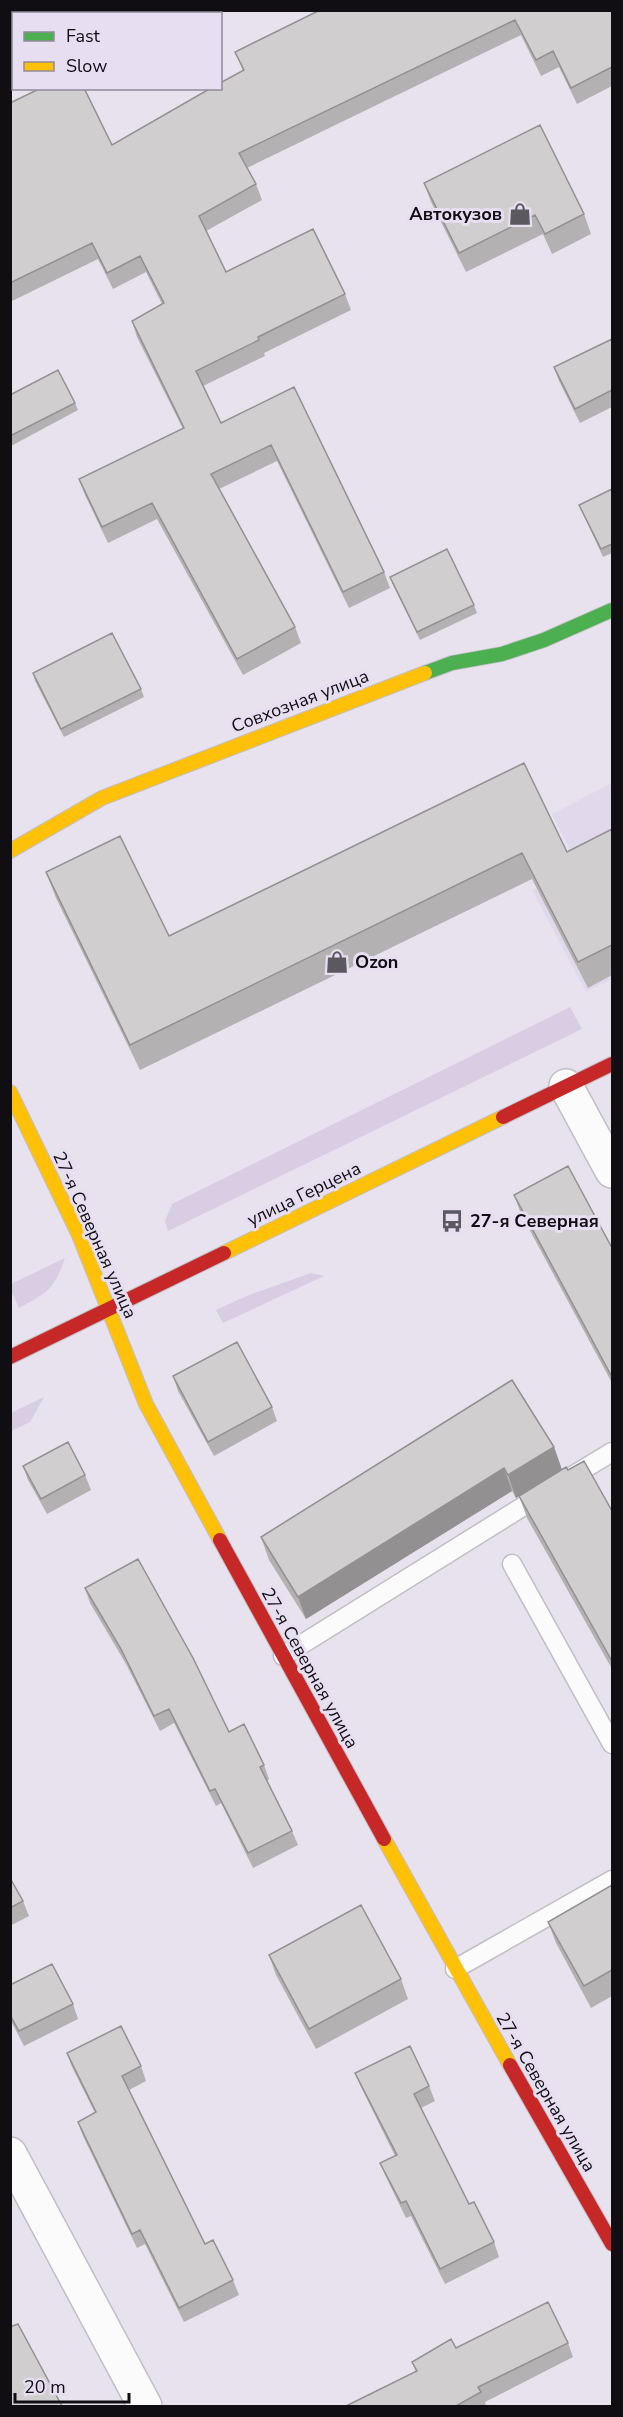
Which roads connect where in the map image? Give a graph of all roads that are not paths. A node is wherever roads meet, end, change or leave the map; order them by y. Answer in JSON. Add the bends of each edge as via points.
{"nodes":[{"id":1,"x":612,"y":610,"type":"edge"},
{"id":2,"x":10,"y":851,"type":"edge"},
{"id":3,"x":612,"y":1064,"type":"edge"},
{"id":4,"x":566,"y":1086,"type":"junction"},
{"id":5,"x":10,"y":1092,"type":"edge"},
{"id":6,"x":612,"y":1171,"type":"edge"},
{"id":7,"x":109,"y":1309,"type":"junction"},
{"id":8,"x":10,"y":1357,"type":"edge"},
{"id":9,"x":612,"y":1452,"type":"edge"},
{"id":10,"x":512,"y":1564,"type":"dead end"},
{"id":11,"x":283,"y":1656,"type":"junction"},
{"id":12,"x":612,"y":1744,"type":"edge"},
{"id":13,"x":612,"y":1880,"type":"edge"},
{"id":14,"x":455,"y":1969,"type":"junction"},
{"id":15,"x":10,"y":2154,"type":"edge"},
{"id":16,"x":612,"y":2244,"type":"edge"},
{"id":17,"x":145,"y":2406,"type":"edge"}],
"edges":[{"from":1,"to":2,"type":"street","name":"Совхозная улица","via":[[544,640],[502,654],[452,663],[391,685],[136,784],[102,798]]},
{"from":3,"to":4,"type":"street","name":"улица Герцена"},
{"from":4,"to":6,"type":"street"},
{"from":4,"to":7,"type":"street","name":"улица Герцена"},
{"from":5,"to":7,"type":"street","name":"27-я Северная улица","via":[[79,1235]]},
{"from":7,"to":8,"type":"street","name":"улица Герцена"},
{"from":7,"to":11,"type":"street","name":"27-я Северная улица","via":[[146,1404]]},
{"from":9,"to":11,"type":"lane"},
{"from":10,"to":12,"type":"lane"},
{"from":11,"to":14,"type":"street","name":"27-я Северная улица"},
{"from":13,"to":14,"type":"lane"},
{"from":14,"to":16,"type":"street","name":"27-я Северная улица"},
{"from":15,"to":17,"type":"street"}]}
